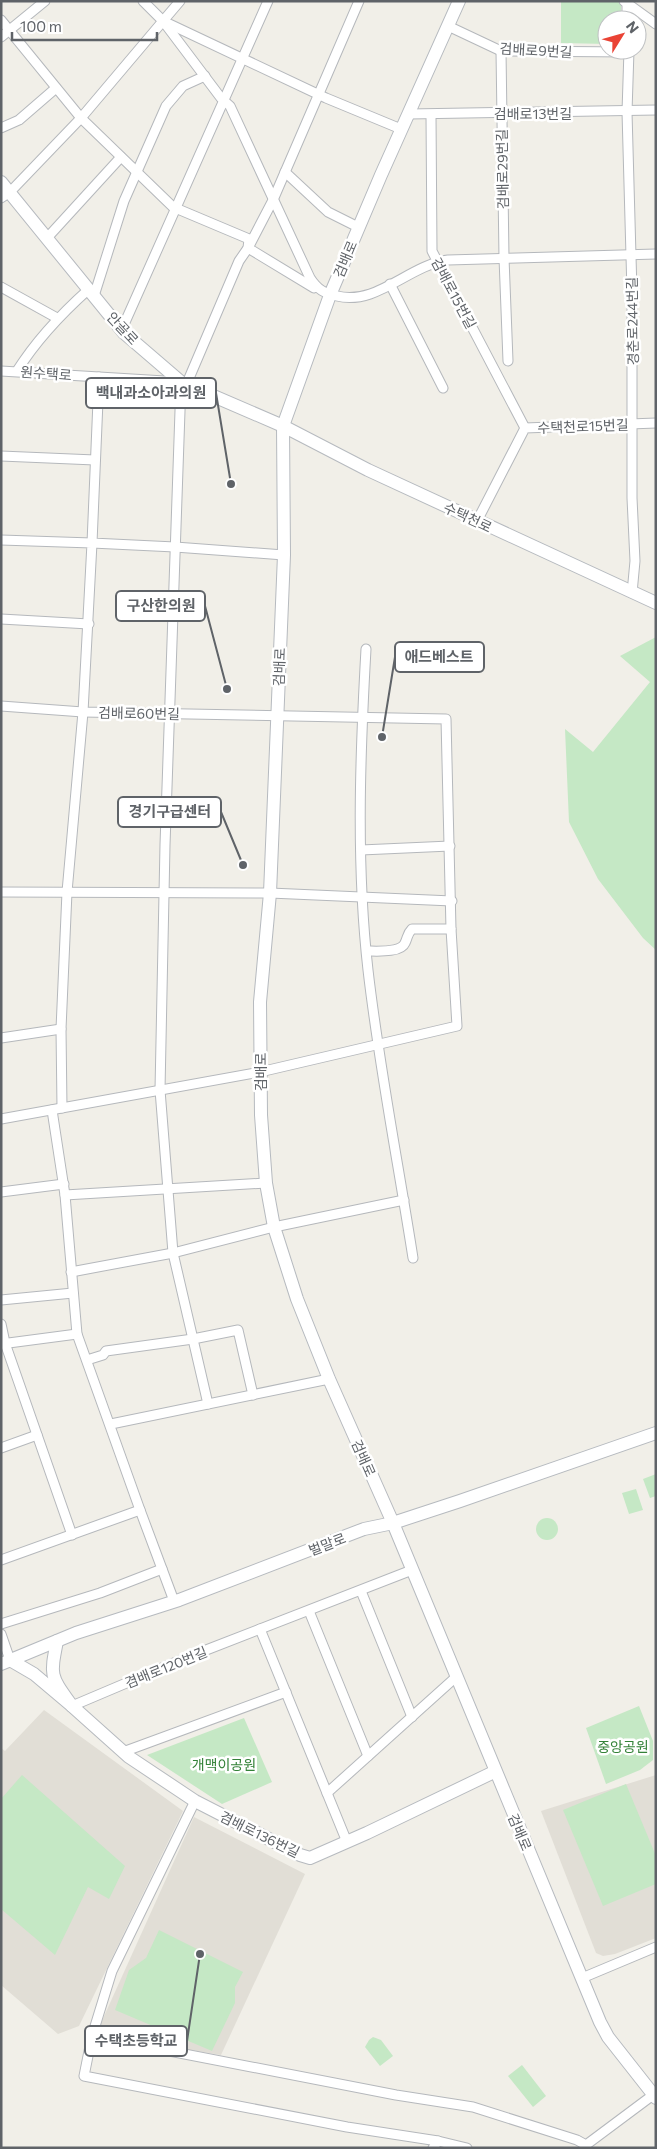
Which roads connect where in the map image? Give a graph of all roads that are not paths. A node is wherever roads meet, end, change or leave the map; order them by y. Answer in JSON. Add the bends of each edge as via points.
{"nodes":[{"id":1,"x":45,"y":1,"type":"edge"},
{"id":2,"x":143,"y":1,"type":"edge"},
{"id":3,"x":180,"y":1,"type":"edge"},
{"id":4,"x":268,"y":1,"type":"edge"},
{"id":5,"x":359,"y":1,"type":"edge"},
{"id":6,"x":459,"y":1,"type":"edge"},
{"id":7,"x":626,"y":2,"type":"edge"},
{"id":8,"x":1,"y":20,"type":"edge"},
{"id":9,"x":162,"y":21,"type":"junction"},
{"id":10,"x":656,"y":24,"type":"edge"},
{"id":11,"x":448,"y":26,"type":"junction"},
{"id":12,"x":10,"y":30,"type":"junction"},
{"id":13,"x":1,"y":37,"type":"edge"},
{"id":14,"x":500,"y":51,"type":"junction"},
{"id":15,"x":597,"y":51,"type":"edge"},
{"id":16,"x":243,"y":60,"type":"junction"},
{"id":17,"x":629,"y":60,"type":"edge"},
{"id":18,"x":205,"y":76,"type":"junction"},
{"id":19,"x":56,"y":88,"type":"junction"},
{"id":20,"x":318,"y":94,"type":"junction"},
{"id":21,"x":224,"y":100,"type":"junction"},
{"id":22,"x":656,"y":110,"type":"edge"},
{"id":23,"x":501,"y":112,"type":"junction"},
{"id":24,"x":627,"y":112,"type":"junction"},
{"id":25,"x":409,"y":114,"type":"junction"},
{"id":26,"x":431,"y":115,"type":"junction"},
{"id":27,"x":81,"y":118,"type":"junction"},
{"id":28,"x":1,"y":128,"type":"edge"},
{"id":29,"x":401,"y":129,"type":"junction"},
{"id":30,"x":121,"y":157,"type":"junction"},
{"id":31,"x":285,"y":172,"type":"junction"},
{"id":32,"x":138,"y":174,"type":"junction"},
{"id":33,"x":1,"y":182,"type":"edge"},
{"id":34,"x":6,"y":195,"type":"edge"},
{"id":35,"x":272,"y":200,"type":"junction"},
{"id":36,"x":176,"y":208,"type":"junction"},
{"id":37,"x":358,"y":227,"type":"junction"},
{"id":38,"x":47,"y":238,"type":"junction"},
{"id":39,"x":248,"y":248,"type":"junction"},
{"id":40,"x":630,"y":254,"type":"junction"},
{"id":41,"x":656,"y":254,"type":"edge"},
{"id":42,"x":504,"y":258,"type":"junction"},
{"id":43,"x":437,"y":261,"type":"junction"},
{"id":44,"x":390,"y":284,"type":"junction"},
{"id":45,"x":1,"y":287,"type":"edge"},
{"id":46,"x":92,"y":292,"type":"junction"},
{"id":47,"x":324,"y":292,"type":"junction"},
{"id":48,"x":57,"y":318,"type":"junction"},
{"id":49,"x":122,"y":330,"type":"junction"},
{"id":50,"x":508,"y":360,"type":"dead end"},
{"id":51,"x":1,"y":371,"type":"edge"},
{"id":52,"x":17,"y":371,"type":"junction"},
{"id":53,"x":99,"y":377,"type":"junction"},
{"id":54,"x":184,"y":382,"type":"junction"},
{"id":55,"x":443,"y":388,"type":"dead end"},
{"id":56,"x":656,"y":423,"type":"edge"},
{"id":57,"x":633,"y":424,"type":"junction"},
{"id":58,"x":283,"y":426,"type":"junction"},
{"id":59,"x":524,"y":428,"type":"junction"},
{"id":60,"x":1,"y":456,"type":"edge"},
{"id":61,"x":96,"y":460,"type":"junction"},
{"id":62,"x":477,"y":521,"type":"junction"},
{"id":63,"x":1,"y":540,"type":"edge"},
{"id":64,"x":92,"y":543,"type":"junction"},
{"id":65,"x":175,"y":547,"type":"junction"},
{"id":66,"x":284,"y":555,"type":"junction"},
{"id":67,"x":632,"y":592,"type":"junction"},
{"id":68,"x":656,"y":603,"type":"edge"},
{"id":69,"x":1,"y":619,"type":"edge"},
{"id":70,"x":89,"y":624,"type":"junction"},
{"id":71,"x":366,"y":649,"type":"dead end"},
{"id":72,"x":1,"y":706,"type":"edge"},
{"id":73,"x":83,"y":712,"type":"junction"},
{"id":74,"x":170,"y":714,"type":"junction"},
{"id":75,"x":277,"y":717,"type":"junction"},
{"id":76,"x":362,"y":718,"type":"junction"},
{"id":77,"x":450,"y":846,"type":"junction"},
{"id":78,"x":361,"y":850,"type":"junction"},
{"id":79,"x":1,"y":892,"type":"edge"},
{"id":80,"x":67,"y":892,"type":"junction"},
{"id":81,"x":164,"y":893,"type":"junction"},
{"id":82,"x":270,"y":893,"type":"junction"},
{"id":83,"x":363,"y":897,"type":"junction"},
{"id":84,"x":452,"y":901,"type":"junction"},
{"id":85,"x":452,"y":929,"type":"junction"},
{"id":86,"x":367,"y":952,"type":"junction"},
{"id":87,"x":61,"y":1029,"type":"junction"},
{"id":88,"x":1,"y":1038,"type":"edge"},
{"id":89,"x":379,"y":1044,"type":"junction"},
{"id":90,"x":260,"y":1072,"type":"junction"},
{"id":91,"x":160,"y":1090,"type":"junction"},
{"id":92,"x":57,"y":1109,"type":"junction"},
{"id":93,"x":1,"y":1119,"type":"edge"},
{"id":94,"x":266,"y":1183,"type":"junction"},
{"id":95,"x":64,"y":1184,"type":"junction"},
{"id":96,"x":168,"y":1188,"type":"junction"},
{"id":97,"x":1,"y":1192,"type":"edge"},
{"id":98,"x":65,"y":1194,"type":"junction"},
{"id":99,"x":404,"y":1200,"type":"junction"},
{"id":100,"x":274,"y":1227,"type":"junction"},
{"id":101,"x":173,"y":1253,"type":"junction"},
{"id":102,"x":413,"y":1258,"type":"dead end"},
{"id":103,"x":71,"y":1272,"type":"junction"},
{"id":104,"x":73,"y":1293,"type":"junction"},
{"id":105,"x":1,"y":1300,"type":"edge"},
{"id":106,"x":1,"y":1324,"type":"edge"},
{"id":107,"x":77,"y":1334,"type":"junction"},
{"id":108,"x":193,"y":1339,"type":"junction"},
{"id":109,"x":3,"y":1344,"type":"edge"},
{"id":110,"x":87,"y":1360,"type":"junction"},
{"id":111,"x":329,"y":1379,"type":"junction"},
{"id":112,"x":253,"y":1395,"type":"junction"},
{"id":113,"x":208,"y":1404,"type":"junction"},
{"id":114,"x":111,"y":1424,"type":"junction"},
{"id":115,"x":656,"y":1433,"type":"edge"},
{"id":116,"x":37,"y":1435,"type":"junction"},
{"id":117,"x":1,"y":1448,"type":"edge"},
{"id":118,"x":140,"y":1510,"type":"junction"},
{"id":119,"x":393,"y":1523,"type":"junction"},
{"id":120,"x":72,"y":1535,"type":"junction"},
{"id":121,"x":1,"y":1560,"type":"edge"},
{"id":122,"x":162,"y":1569,"type":"junction"},
{"id":123,"x":412,"y":1570,"type":"junction"},
{"id":124,"x":362,"y":1591,"type":"junction"},
{"id":125,"x":174,"y":1601,"type":"junction"},
{"id":126,"x":310,"y":1611,"type":"junction"},
{"id":127,"x":1,"y":1624,"type":"edge"},
{"id":128,"x":260,"y":1630,"type":"junction"},
{"id":129,"x":1,"y":1634,"type":"edge"},
{"id":130,"x":57,"y":1641,"type":"junction"},
{"id":131,"x":6,"y":1662,"type":"edge"},
{"id":132,"x":456,"y":1677,"type":"junction"},
{"id":133,"x":286,"y":1692,"type":"junction"},
{"id":134,"x":72,"y":1706,"type":"junction"},
{"id":135,"x":412,"y":1717,"type":"junction"},
{"id":136,"x":123,"y":1752,"type":"junction"},
{"id":137,"x":368,"y":1756,"type":"junction"},
{"id":138,"x":494,"y":1772,"type":"junction"},
{"id":139,"x":327,"y":1793,"type":"junction"},
{"id":140,"x":195,"y":1801,"type":"junction"},
{"id":141,"x":348,"y":1842,"type":"junction"},
{"id":142,"x":656,"y":1947,"type":"edge"},
{"id":143,"x":582,"y":1978,"type":"junction"},
{"id":144,"x":92,"y":2036,"type":"junction"},
{"id":145,"x":655,"y":2098,"type":"edge"},
{"id":146,"x":435,"y":2145,"type":"edge"},
{"id":147,"x":584,"y":2147,"type":"edge"},
{"id":148,"x":467,"y":2148,"type":"edge"}],
"edges":[{"from":1,"to":12,"type":"street"},
{"from":2,"to":9,"type":"street"},
{"from":3,"to":9,"type":"street"},
{"from":4,"to":16,"type":"street"},
{"from":5,"to":20,"type":"street"},
{"from":6,"to":11,"type":"street","name":"검배로"},
{"from":7,"to":10,"type":"street"},
{"from":8,"to":12,"type":"street"},
{"from":9,"to":16,"type":"street"},
{"from":9,"to":18,"type":"street"},
{"from":9,"to":27,"type":"street"},
{"from":11,"to":14,"type":"street","name":"검배로9번길"},
{"from":11,"to":25,"type":"street","name":"검배로"},
{"from":12,"to":13,"type":"street"},
{"from":12,"to":19,"type":"street"},
{"from":14,"to":15,"type":"street","name":"검배로9번길"},
{"from":14,"to":23,"type":"street","name":"검배로29번길"},
{"from":16,"to":20,"type":"street"},
{"from":16,"to":21,"type":"street"},
{"from":17,"to":24,"type":"street","name":"경춘로244번길"},
{"from":18,"to":21,"type":"street"},
{"from":18,"to":32,"type":"street","via":[[183,86],[166,106]]},
{"from":19,"to":27,"type":"street"},
{"from":19,"to":28,"type":"street","via":[[20,120]]},
{"from":20,"to":29,"type":"street"},
{"from":20,"to":31,"type":"street"},
{"from":21,"to":35,"type":"street","via":[[230,106]]},
{"from":21,"to":36,"type":"street"},
{"from":22,"to":24,"type":"street","name":"검배로13번길"},
{"from":23,"to":24,"type":"street","name":"검배로13번길"},
{"from":23,"to":26,"type":"street","name":"검배로13번길"},
{"from":23,"to":42,"type":"street","name":"검배로29번길"},
{"from":24,"to":40,"type":"street","name":"경춘로244번길"},
{"from":25,"to":26,"type":"street","name":"검배로13번길"},
{"from":25,"to":29,"type":"street","name":"검배로"},
{"from":26,"to":43,"type":"street","name":"검배로15번길","via":[[432,251]]},
{"from":27,"to":30,"type":"street"},
{"from":27,"to":34,"type":"street"},
{"from":29,"to":37,"type":"street","name":"검배로"},
{"from":30,"to":32,"type":"street"},
{"from":30,"to":38,"type":"street"},
{"from":31,"to":35,"type":"street"},
{"from":31,"to":37,"type":"street","via":[[328,212]]},
{"from":32,"to":36,"type":"street"},
{"from":32,"to":46,"type":"street","via":[[124,201]]},
{"from":33,"to":34,"type":"street","name":"안골로"},
{"from":34,"to":38,"type":"street","name":"안골로"},
{"from":35,"to":39,"type":"street"},
{"from":35,"to":47,"type":"street","via":[[310,278]]},
{"from":36,"to":39,"type":"street","via":[[248,239]]},
{"from":36,"to":49,"type":"street"},
{"from":37,"to":47,"type":"street","name":"검배로"},
{"from":38,"to":46,"type":"street","name":"안골로"},
{"from":39,"to":47,"type":"street"},
{"from":39,"to":54,"type":"street","via":[[239,260]]},
{"from":40,"to":41,"type":"street"},
{"from":40,"to":42,"type":"street"},
{"from":40,"to":57,"type":"street","name":"경춘로244번길"},
{"from":42,"to":43,"type":"street"},
{"from":42,"to":50,"type":"street","name":"검배로29번길"},
{"from":43,"to":44,"type":"street"},
{"from":43,"to":59,"type":"street","name":"검배로15번길"},
{"from":44,"to":47,"type":"street","via":[[371,295],[350,299]]},
{"from":44,"to":55,"type":"street"},
{"from":45,"to":48,"type":"street"},
{"from":46,"to":48,"type":"street"},
{"from":46,"to":49,"type":"street","name":"안골로"},
{"from":47,"to":58,"type":"street","name":"검배로"},
{"from":48,"to":52,"type":"street"},
{"from":49,"to":54,"type":"street","name":"안골로"},
{"from":51,"to":52,"type":"street","name":"원수택로"},
{"from":52,"to":53,"type":"street","name":"원수택로"},
{"from":53,"to":54,"type":"street","name":"원수택로"},
{"from":53,"to":61,"type":"street"},
{"from":54,"to":58,"type":"street","name":"안골로"},
{"from":54,"to":65,"type":"street"},
{"from":56,"to":57,"type":"street","name":"수택천로15번길"},
{"from":57,"to":59,"type":"street","name":"수택천로15번길"},
{"from":57,"to":67,"type":"street","name":"경춘로244번길"},
{"from":58,"to":62,"type":"street","name":"수택천로"},
{"from":58,"to":66,"type":"street","name":"검배로"},
{"from":59,"to":62,"type":"street","name":"수택천로15번길"},
{"from":60,"to":61,"type":"street"},
{"from":61,"to":64,"type":"street"},
{"from":62,"to":67,"type":"street","name":"수택천로"},
{"from":63,"to":64,"type":"street"},
{"from":64,"to":65,"type":"street"},
{"from":64,"to":70,"type":"street"},
{"from":65,"to":66,"type":"street"},
{"from":65,"to":74,"type":"street"},
{"from":66,"to":75,"type":"street","name":"검배로"},
{"from":67,"to":68,"type":"street","name":"수택천로"},
{"from":69,"to":70,"type":"street"},
{"from":70,"to":73,"type":"street"},
{"from":71,"to":76,"type":"street"},
{"from":72,"to":73,"type":"street","name":"검배로60번길"},
{"from":73,"to":74,"type":"street","name":"검배로60번길"},
{"from":73,"to":80,"type":"street"},
{"from":74,"to":75,"type":"street","name":"검배로60번길"},
{"from":74,"to":81,"type":"street"},
{"from":75,"to":76,"type":"street","name":"검배로60번길"},
{"from":75,"to":82,"type":"street","name":"검배로"},
{"from":76,"to":77,"type":"street","name":"검배로60번길","via":[[446,719]]},
{"from":76,"to":78,"type":"street"},
{"from":77,"to":78,"type":"street"},
{"from":77,"to":84,"type":"street"},
{"from":78,"to":83,"type":"street"},
{"from":79,"to":80,"type":"street"},
{"from":80,"to":81,"type":"street"},
{"from":80,"to":87,"type":"street"},
{"from":81,"to":82,"type":"street"},
{"from":81,"to":91,"type":"street"},
{"from":82,"to":83,"type":"street"},
{"from":82,"to":90,"type":"street","name":"검배로","via":[[260,1002]]},
{"from":83,"to":84,"type":"street"},
{"from":83,"to":86,"type":"street"},
{"from":84,"to":85,"type":"street"},
{"from":85,"to":86,"type":"street","via":[[412,929],[401,948]]},
{"from":85,"to":89,"type":"street","via":[[457,1026]]},
{"from":86,"to":89,"type":"street"},
{"from":87,"to":88,"type":"street"},
{"from":87,"to":92,"type":"street"},
{"from":89,"to":90,"type":"street"},
{"from":89,"to":99,"type":"street"},
{"from":90,"to":91,"type":"street"},
{"from":90,"to":94,"type":"street","name":"검배로"},
{"from":91,"to":92,"type":"street"},
{"from":91,"to":96,"type":"street"},
{"from":92,"to":93,"type":"street"},
{"from":92,"to":95,"type":"street"},
{"from":94,"to":96,"type":"street"},
{"from":94,"to":100,"type":"street","name":"검배로"},
{"from":95,"to":97,"type":"street"},
{"from":95,"to":98,"type":"street"},
{"from":96,"to":98,"type":"street"},
{"from":96,"to":101,"type":"street"},
{"from":98,"to":103,"type":"street"},
{"from":99,"to":100,"type":"street"},
{"from":99,"to":102,"type":"street"},
{"from":100,"to":101,"type":"street"},
{"from":100,"to":111,"type":"street","name":"검배로","via":[[297,1299]]},
{"from":101,"to":103,"type":"street"},
{"from":101,"to":108,"type":"street"},
{"from":103,"to":104,"type":"street"},
{"from":104,"to":105,"type":"street"},
{"from":104,"to":107,"type":"street"},
{"from":106,"to":109,"type":"street"},
{"from":107,"to":109,"type":"street"},
{"from":107,"to":110,"type":"street"},
{"from":108,"to":110,"type":"street","via":[[106,1351]]},
{"from":108,"to":112,"type":"street","via":[[238,1330]]},
{"from":108,"to":113,"type":"street"},
{"from":109,"to":116,"type":"street"},
{"from":110,"to":114,"type":"street"},
{"from":111,"to":112,"type":"street"},
{"from":111,"to":119,"type":"street","name":"검배로"},
{"from":112,"to":113,"type":"street"},
{"from":113,"to":114,"type":"street"},
{"from":114,"to":118,"type":"street"},
{"from":115,"to":119,"type":"street","name":"벌말로"},
{"from":116,"to":117,"type":"street"},
{"from":116,"to":120,"type":"street"},
{"from":118,"to":120,"type":"street"},
{"from":118,"to":122,"type":"street"},
{"from":119,"to":123,"type":"street","name":"검배로"},
{"from":119,"to":125,"type":"street","name":"벌말로","via":[[364,1530]]},
{"from":120,"to":121,"type":"street"},
{"from":122,"to":125,"type":"street"},
{"from":122,"to":127,"type":"street","via":[[100,1593]]},
{"from":123,"to":124,"type":"street","name":"겸배로120번길"},
{"from":123,"to":132,"type":"street","name":"검배로"},
{"from":124,"to":126,"type":"street","name":"겸배로120번길"},
{"from":124,"to":135,"type":"street"},
{"from":125,"to":130,"type":"street","name":"벌말로"},
{"from":126,"to":128,"type":"street","name":"겸배로120번길"},
{"from":126,"to":137,"type":"street"},
{"from":128,"to":133,"type":"street"},
{"from":128,"to":134,"type":"street","name":"겸배로120번길"},
{"from":129,"to":131,"type":"street"},
{"from":130,"to":131,"type":"street","name":"벌말로"},
{"from":130,"to":134,"type":"street","via":[[53,1676]]},
{"from":131,"to":134,"type":"street","via":[[34,1674]]},
{"from":132,"to":135,"type":"street"},
{"from":132,"to":138,"type":"street","name":"검배로"},
{"from":133,"to":136,"type":"street"},
{"from":133,"to":139,"type":"street"},
{"from":134,"to":136,"type":"street","name":"겸배로136번길"},
{"from":135,"to":137,"type":"street"},
{"from":136,"to":140,"type":"street","name":"겸배로136번길"},
{"from":137,"to":139,"type":"street"},
{"from":138,"to":141,"type":"street","name":"겸배로136번길"},
{"from":138,"to":143,"type":"street","name":"검배로"},
{"from":139,"to":141,"type":"street"},
{"from":140,"to":141,"type":"street","name":"겸배로136번길","via":[[305,1857]]},
{"from":140,"to":144,"type":"street","via":[[112,1971]]},
{"from":142,"to":143,"type":"street"},
{"from":143,"to":145,"type":"street","name":"검배로","via":[[608,2037]]},
{"from":144,"to":146,"type":"street","via":[[84,2076]]},
{"from":144,"to":147,"type":"street","via":[[473,2107],[577,2140]]},
{"from":145,"to":147,"type":"street"},
{"from":146,"to":148,"type":"street"}]}
